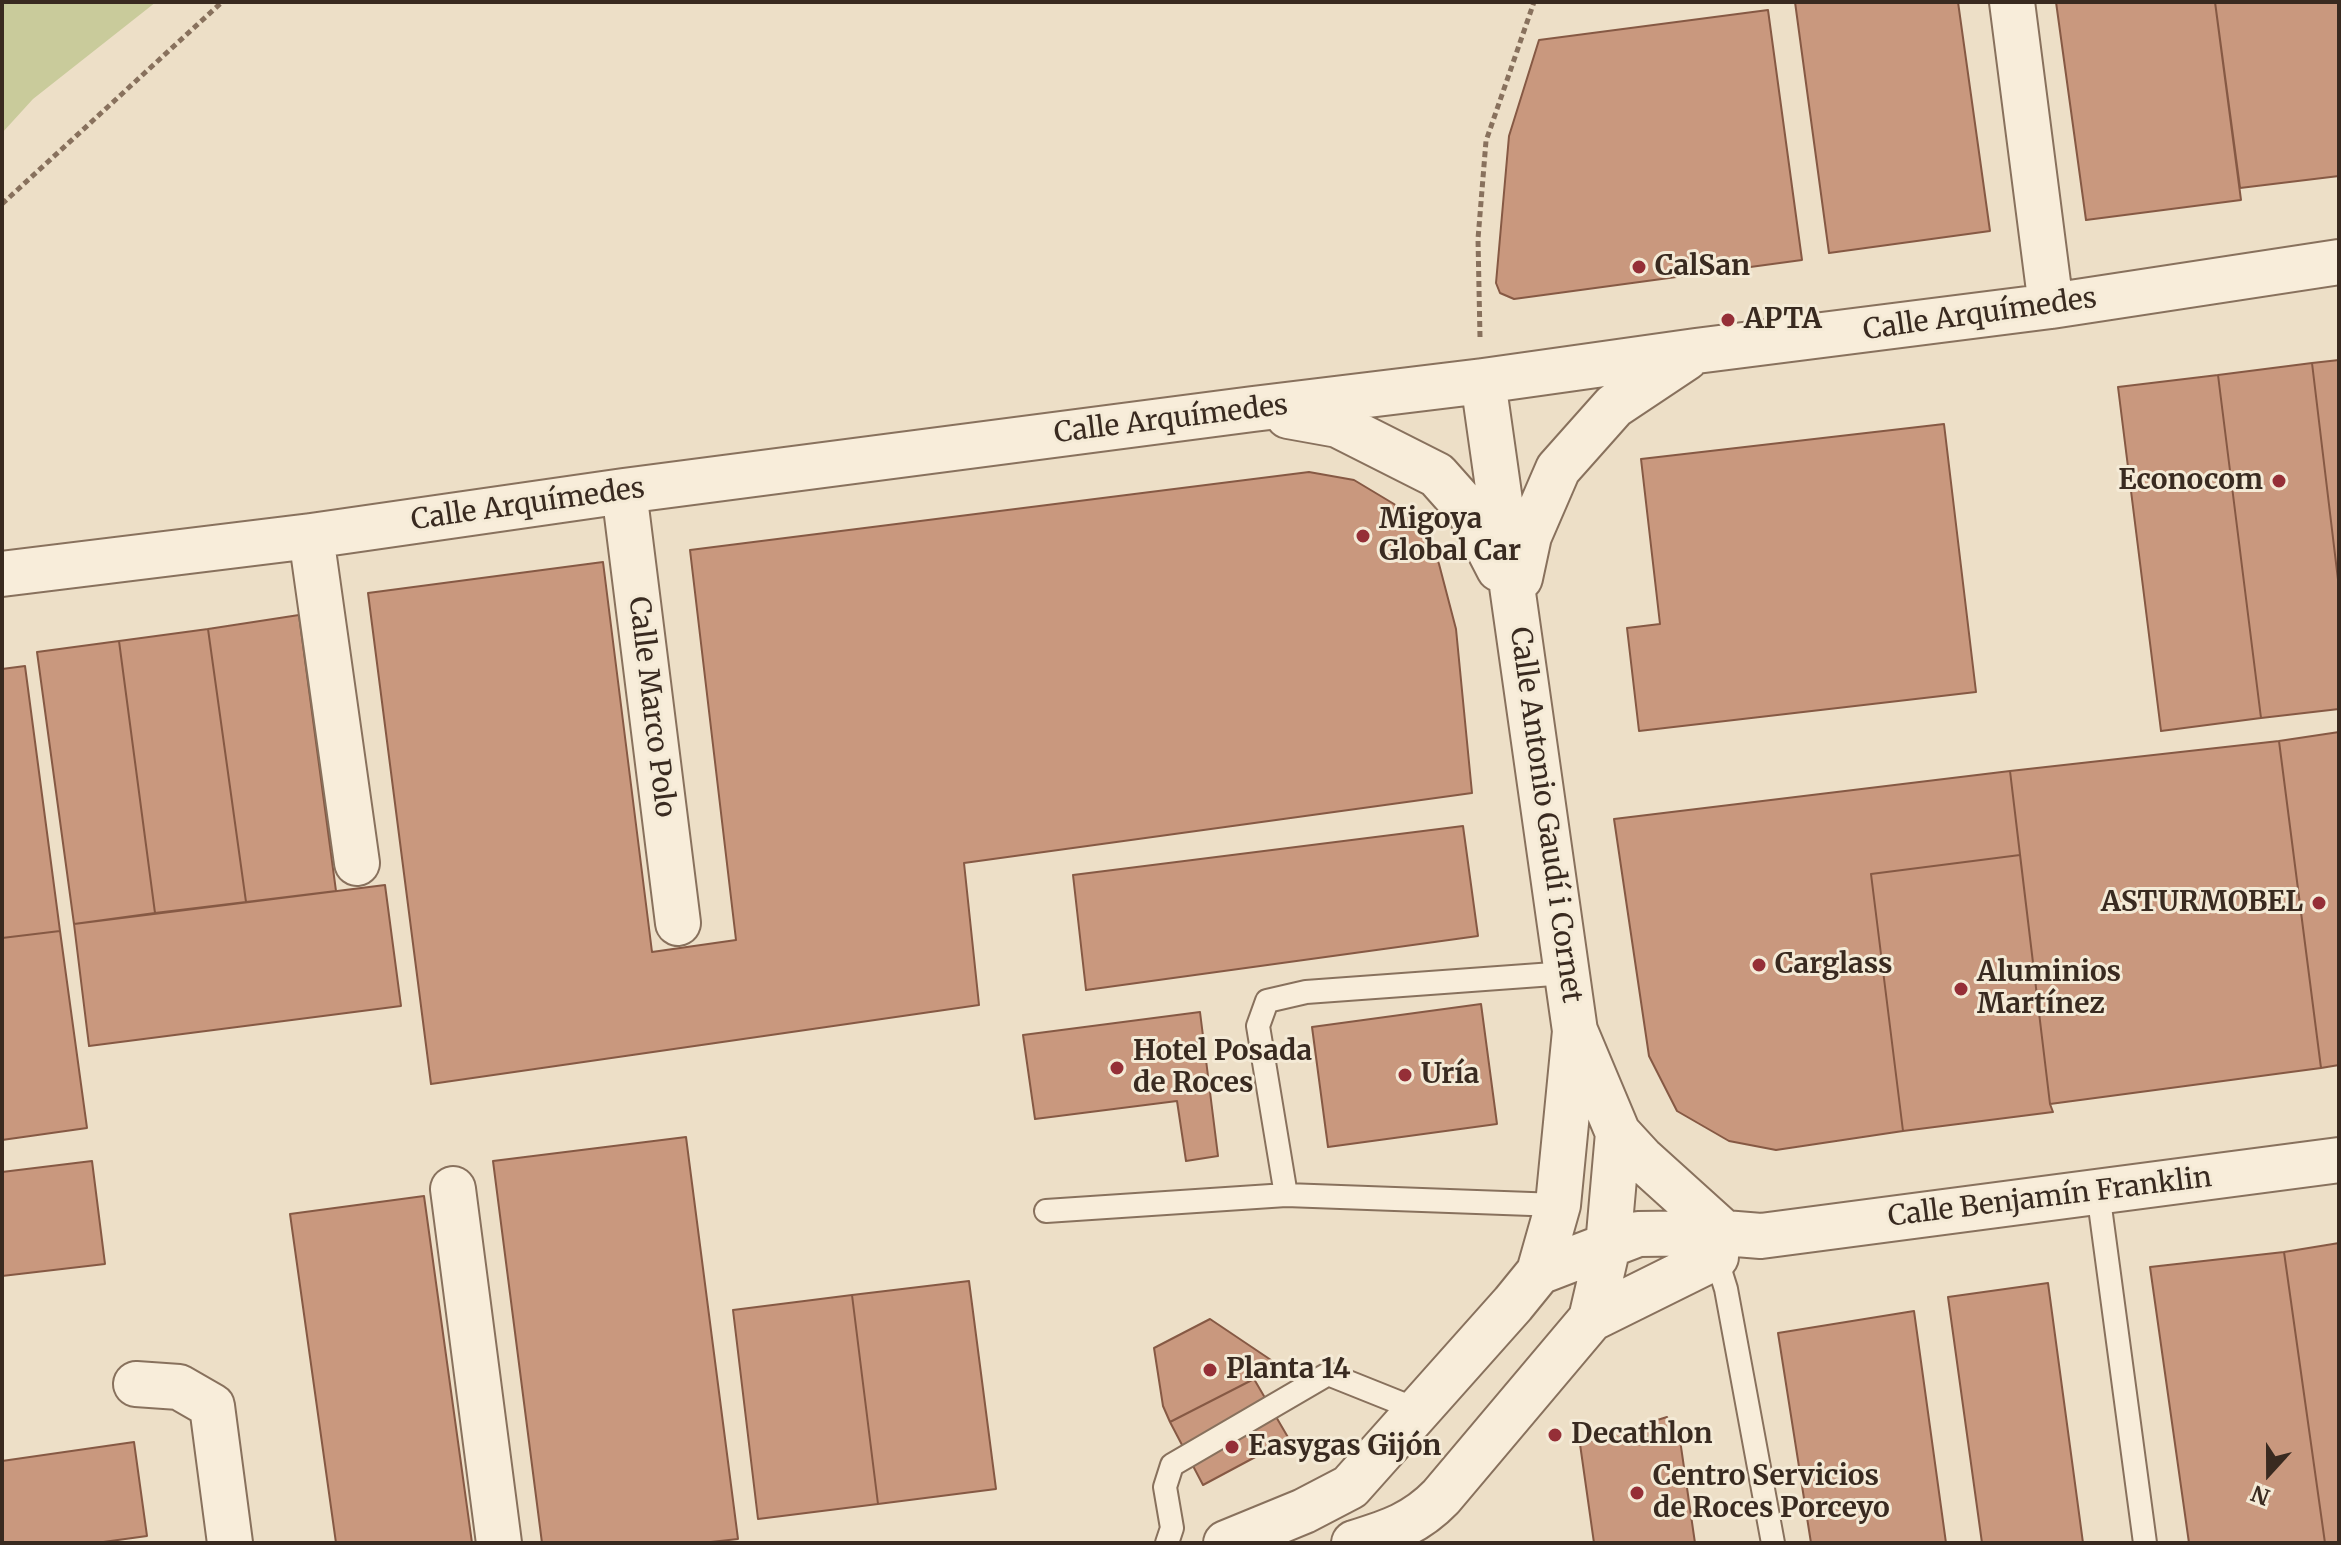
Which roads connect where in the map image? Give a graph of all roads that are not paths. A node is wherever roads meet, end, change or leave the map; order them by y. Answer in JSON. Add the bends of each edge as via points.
{"nodes":[{"id":1,"x":2012,"y":2,"type":"edge"},
{"id":2,"x":2339,"y":262,"type":"edge"},
{"id":3,"x":2051,"y":306,"type":"junction"},
{"id":4,"x":1696,"y":351,"type":"junction"},
{"id":5,"x":1483,"y":381,"type":"junction"},
{"id":6,"x":1253,"y":409,"type":"junction"},
{"id":7,"x":624,"y":491,"type":"junction"},
{"id":8,"x":311,"y":536,"type":"junction"},
{"id":9,"x":2,"y":574,"type":"edge"},
{"id":10,"x":1515,"y":600,"type":"junction"},
{"id":11,"x":357,"y":863,"type":"dead end"},
{"id":12,"x":678,"y":923,"type":"dead end"},
{"id":13,"x":1567,"y":973,"type":"junction"},
{"id":14,"x":1575,"y":1031,"type":"junction"},
{"id":15,"x":1568,"y":1094,"type":"junction"},
{"id":16,"x":1618,"y":1133,"type":"junction"},
{"id":17,"x":2339,"y":1160,"type":"edge"},
{"id":18,"x":453,"y":1189,"type":"dead end"},
{"id":19,"x":2098,"y":1192,"type":"junction"},
{"id":20,"x":1286,"y":1195,"type":"junction"},
{"id":21,"x":1558,"y":1205,"type":"junction"},
{"id":22,"x":1046,"y":1211,"type":"dead end"},
{"id":23,"x":1734,"y":1242,"type":"junction"},
{"id":24,"x":1608,"y":1246,"type":"junction"},
{"id":25,"x":1539,"y":1272,"type":"junction"},
{"id":26,"x":1591,"y":1319,"type":"junction"},
{"id":27,"x":136,"y":1384,"type":"dead end"},
{"id":28,"x":1418,"y":1410,"type":"junction"},
{"id":29,"x":1350,"y":1487,"type":"junction"},
{"id":30,"x":1441,"y":1497,"type":"junction"},
{"id":31,"x":1304,"y":1511,"type":"junction"},
{"id":32,"x":230,"y":1543,"type":"edge"},
{"id":33,"x":499,"y":1543,"type":"edge"},
{"id":34,"x":1167,"y":1543,"type":"edge"},
{"id":35,"x":1226,"y":1543,"type":"edge"},
{"id":36,"x":1346,"y":1543,"type":"edge"},
{"id":37,"x":1354,"y":1543,"type":"edge"},
{"id":38,"x":1428,"y":1543,"type":"edge"},
{"id":39,"x":1773,"y":1543,"type":"edge"},
{"id":40,"x":2145,"y":1543,"type":"edge"}],
"edges":[{"from":1,"to":3,"type":"street"},
{"from":2,"to":3,"type":"street","name":"Calle Arquímedes"},
{"from":3,"to":4,"type":"street","name":"Calle Arquímedes"},
{"from":4,"to":5,"type":"street","name":"Calle Arquímedes"},
{"from":4,"to":10,"type":"street","name":"Calle Antonio Gaudí i Cornet","via":[[1614,406],[1558,469],[1529,536]]},
{"from":5,"to":6,"type":"street","name":"Calle Arquímedes"},
{"from":5,"to":10,"type":"street","name":"Calle Antonio Gaudí i Cornet"},
{"from":6,"to":7,"type":"street","name":"Calle Arquímedes"},
{"from":6,"to":10,"type":"street","name":"Calle Antonio Gaudí i Cornet","via":[[1338,425],[1437,475],[1469,511]]},
{"from":7,"to":8,"type":"street","name":"Calle Arquímedes"},
{"from":7,"to":12,"type":"street","name":"Calle Marco Polo"},
{"from":8,"to":9,"type":"street","name":"Calle Arquímedes"},
{"from":8,"to":11,"type":"street"},
{"from":10,"to":13,"type":"street","name":"Calle Antonio Gaudí i Cornet"},
{"from":13,"to":14,"type":"street","name":"Calle Antonio Gaudí i Cornet"},
{"from":13,"to":20,"type":"lane","via":[[1306,992],[1267,1001],[1258,1026]]},
{"from":14,"to":15,"type":"street","name":"Calle Antonio Gaudí i Cornet"},
{"from":14,"to":16,"type":"street","name":"Calle Antonio Gaudí i Cornet"},
{"from":15,"to":21,"type":"street","name":"Calle Antonio Gaudí i Cornet"},
{"from":15,"to":24,"type":"street","name":"Calle Antonio Gaudí i Cornet","via":[[1581,1152],[1583,1216]]},
{"from":16,"to":23,"type":"street"},
{"from":16,"to":24,"type":"street","name":"Calle Antonio Gaudí i Cornet"},
{"from":17,"to":19,"type":"street","name":"Calle Benjamín Franklin"},
{"from":18,"to":33,"type":"street"},
{"from":19,"to":23,"type":"street","name":"Calle Benjamín Franklin"},
{"from":19,"to":40,"type":"lane"},
{"from":20,"to":21,"type":"lane"},
{"from":20,"to":22,"type":"lane"},
{"from":21,"to":25,"type":"street","name":"Calle Antonio Gaudí i Cornet"},
{"from":23,"to":24,"type":"street","name":"Calle Benjamín Franklin","via":[[1638,1234]]},
{"from":23,"to":26,"type":"street","name":"Calle Benjamín Franklin"},
{"from":23,"to":39,"type":"lane","via":[[1726,1289]]},
{"from":24,"to":25,"type":"street","name":"Calle Benjamín Franklin"},
{"from":24,"to":26,"type":"street","name":"Calle Antonio Gaudí i Cornet"},
{"from":25,"to":28,"type":"street","name":"Calle Antonio Gaudí i Cornet"},
{"from":26,"to":30,"type":"street","name":"Calle Antonio Gaudí i Cornet"},
{"from":27,"to":32,"type":"street","via":[[179,1387],[212,1406]]},
{"from":28,"to":29,"type":"street","name":"Calle Antonio Gaudí i Cornet"},
{"from":28,"to":34,"type":"lane","via":[[1328,1374],[1172,1465],[1165,1487],[1172,1528]]},
{"from":29,"to":31,"type":"street","name":"Calle Antonio Gaudí i Cornet"},
{"from":29,"to":36,"type":"street"},
{"from":30,"to":37,"type":"street","name":"Calle Antonio Gaudí i Cornet","via":[[1425,1514],[1391,1532]]},
{"from":30,"to":38,"type":"street","name":"Calle Antonio Gaudí i Cornet"},
{"from":31,"to":35,"type":"street","name":"Calle Antonio Gaudí i Cornet"},
{"from":31,"to":36,"type":"street"}]}
